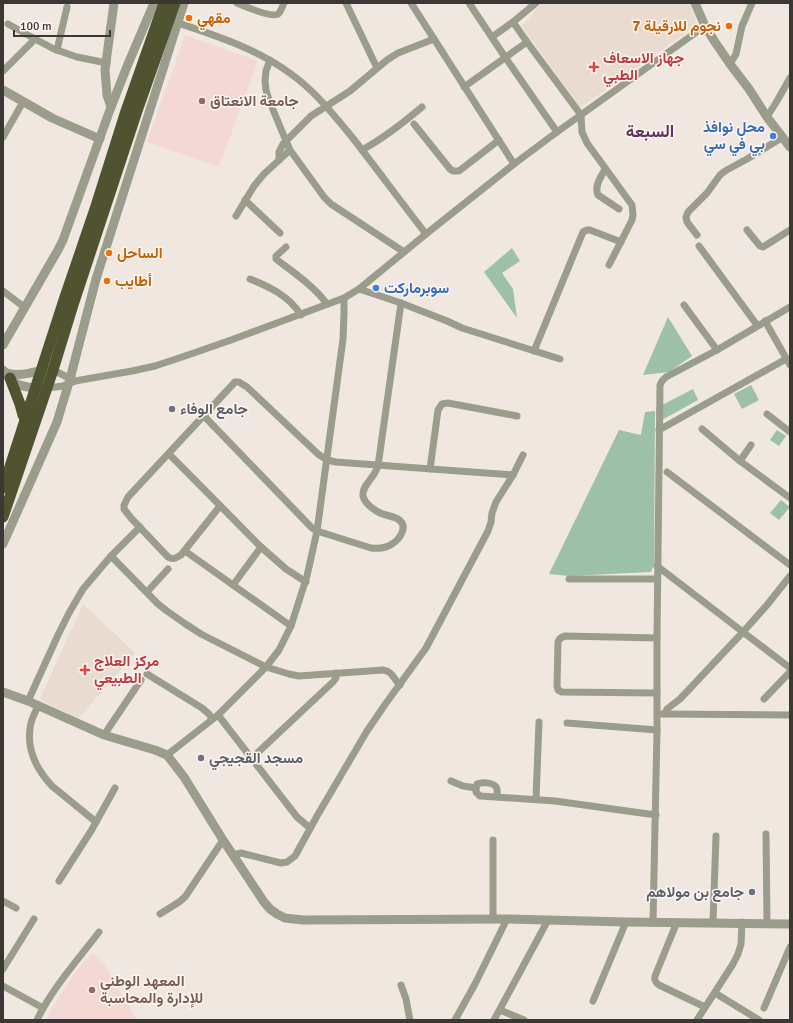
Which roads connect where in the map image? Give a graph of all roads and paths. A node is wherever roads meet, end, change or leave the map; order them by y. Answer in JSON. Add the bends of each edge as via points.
{"nodes":[{"id":1,"x":114,"y":3,"type":"edge"},
{"id":2,"x":154,"y":3,"type":"edge"},
{"id":3,"x":164,"y":3,"type":"edge"},
{"id":4,"x":175,"y":3,"type":"edge"},
{"id":5,"x":184,"y":3,"type":"edge"},
{"id":6,"x":237,"y":3,"type":"edge"},
{"id":7,"x":284,"y":3,"type":"edge"},
{"id":8,"x":346,"y":3,"type":"edge"},
{"id":9,"x":411,"y":3,"type":"edge"},
{"id":10,"x":469,"y":3,"type":"edge"},
{"id":11,"x":524,"y":3,"type":"edge"},
{"id":12,"x":536,"y":3,"type":"edge"},
{"id":13,"x":695,"y":3,"type":"edge"},
{"id":14,"x":752,"y":3,"type":"edge"},
{"id":15,"x":67,"y":7,"type":"dead end"},
{"id":16,"x":528,"y":10,"type":"junction"},
{"id":17,"x":513,"y":22,"type":"junction"},
{"id":18,"x":178,"y":23,"type":"junction"},
{"id":19,"x":8,"y":24,"type":"dead end"},
{"id":20,"x":705,"y":26,"type":"junction"},
{"id":21,"x":492,"y":37,"type":"junction"},
{"id":22,"x":34,"y":39,"type":"junction"},
{"id":23,"x":434,"y":39,"type":"junction"},
{"id":24,"x":527,"y":42,"type":"junction"},
{"id":25,"x":57,"y":50,"type":"junction"},
{"id":26,"x":505,"y":57,"type":"junction"},
{"id":27,"x":270,"y":60,"type":"junction"},
{"id":28,"x":106,"y":63,"type":"junction"},
{"id":29,"x":730,"y":64,"type":"junction"},
{"id":30,"x":377,"y":68,"type":"junction"},
{"id":31,"x":3,"y":70,"type":"edge"},
{"id":32,"x":790,"y":78,"type":"edge"},
{"id":33,"x":464,"y":87,"type":"junction"},
{"id":34,"x":3,"y":90,"type":"edge"},
{"id":35,"x":23,"y":102,"type":"junction"},
{"id":36,"x":327,"y":106,"type":"junction"},
{"id":37,"x":422,"y":107,"type":"dead end"},
{"id":38,"x":111,"y":108,"type":"junction"},
{"id":39,"x":581,"y":115,"type":"junction"},
{"id":40,"x":767,"y":117,"type":"junction"},
{"id":41,"x":414,"y":124,"type":"dead end"},
{"id":42,"x":557,"y":132,"type":"junction"},
{"id":43,"x":3,"y":137,"type":"edge"},
{"id":44,"x":783,"y":138,"type":"junction"},
{"id":45,"x":100,"y":139,"type":"junction"},
{"id":46,"x":499,"y":140,"type":"junction"},
{"id":47,"x":286,"y":141,"type":"junction"},
{"id":48,"x":790,"y":147,"type":"edge"},
{"id":49,"x":290,"y":150,"type":"junction"},
{"id":50,"x":362,"y":150,"type":"junction"},
{"id":51,"x":279,"y":160,"type":"junction"},
{"id":52,"x":514,"y":164,"type":"junction"},
{"id":53,"x":605,"y":169,"type":"junction"},
{"id":54,"x":245,"y":200,"type":"junction"},
{"id":55,"x":619,"y":209,"type":"dead end"},
{"id":56,"x":236,"y":216,"type":"dead end"},
{"id":57,"x":748,"y":230,"type":"dead end"},
{"id":58,"x":790,"y":230,"type":"edge"},
{"id":59,"x":280,"y":233,"type":"dead end"},
{"id":60,"x":426,"y":234,"type":"junction"},
{"id":61,"x":697,"y":235,"type":"dead end"},
{"id":62,"x":621,"y":242,"type":"junction"},
{"id":63,"x":699,"y":246,"type":"dead end"},
{"id":64,"x":286,"y":247,"type":"dead end"},
{"id":65,"x":404,"y":252,"type":"junction"},
{"id":66,"x":609,"y":265,"type":"dead end"},
{"id":67,"x":250,"y":279,"type":"dead end"},
{"id":68,"x":359,"y":289,"type":"junction"},
{"id":69,"x":3,"y":291,"type":"edge"},
{"id":70,"x":344,"y":298,"type":"junction"},
{"id":71,"x":401,"y":303,"type":"junction"},
{"id":72,"x":327,"y":304,"type":"junction"},
{"id":73,"x":684,"y":305,"type":"dead end"},
{"id":74,"x":24,"y":307,"type":"junction"},
{"id":75,"x":790,"y":307,"type":"edge"},
{"id":76,"x":300,"y":314,"type":"junction"},
{"id":77,"x":765,"y":321,"type":"junction"},
{"id":78,"x":757,"y":325,"type":"junction"},
{"id":79,"x":3,"y":345,"type":"edge"},
{"id":80,"x":717,"y":350,"type":"junction"},
{"id":81,"x":534,"y":351,"type":"junction"},
{"id":82,"x":560,"y":359,"type":"dead end"},
{"id":83,"x":788,"y":362,"type":"edge"},
{"id":84,"x":41,"y":370,"type":"junction"},
{"id":85,"x":53,"y":370,"type":"junction"},
{"id":86,"x":6,"y":374,"type":"edge"},
{"id":87,"x":71,"y":381,"type":"junction"},
{"id":88,"x":36,"y":388,"type":"junction"},
{"id":89,"x":48,"y":388,"type":"junction"},
{"id":90,"x":767,"y":414,"type":"dead end"},
{"id":91,"x":204,"y":416,"type":"junction"},
{"id":92,"x":517,"y":416,"type":"dead end"},
{"id":93,"x":26,"y":420,"type":"junction"},
{"id":94,"x":659,"y":430,"type":"junction"},
{"id":95,"x":702,"y":430,"type":"dead end"},
{"id":96,"x":790,"y":432,"type":"edge"},
{"id":97,"x":751,"y":445,"type":"dead end"},
{"id":98,"x":169,"y":454,"type":"junction"},
{"id":99,"x":523,"y":455,"type":"dead end"},
{"id":100,"x":327,"y":460,"type":"junction"},
{"id":101,"x":740,"y":461,"type":"junction"},
{"id":102,"x":378,"y":466,"type":"junction"},
{"id":103,"x":430,"y":469,"type":"junction"},
{"id":104,"x":667,"y":472,"type":"dead end"},
{"id":105,"x":513,"y":474,"type":"junction"},
{"id":106,"x":3,"y":488,"type":"edge"},
{"id":107,"x":790,"y":498,"type":"edge"},
{"id":108,"x":220,"y":506,"type":"junction"},
{"id":109,"x":3,"y":516,"type":"edge"},
{"id":110,"x":140,"y":527,"type":"junction"},
{"id":111,"x":317,"y":531,"type":"junction"},
{"id":112,"x":3,"y":544,"type":"edge"},
{"id":113,"x":261,"y":547,"type":"junction"},
{"id":114,"x":185,"y":550,"type":"junction"},
{"id":115,"x":111,"y":556,"type":"junction"},
{"id":116,"x":790,"y":565,"type":"edge"},
{"id":117,"x":658,"y":566,"type":"junction"},
{"id":118,"x":168,"y":569,"type":"dead end"},
{"id":119,"x":790,"y":576,"type":"edge"},
{"id":120,"x":569,"y":579,"type":"dead end"},
{"id":121,"x":657,"y":579,"type":"junction"},
{"id":122,"x":306,"y":582,"type":"junction"},
{"id":123,"x":233,"y":585,"type":"junction"},
{"id":124,"x":147,"y":592,"type":"junction"},
{"id":125,"x":291,"y":626,"type":"junction"},
{"id":126,"x":743,"y":632,"type":"junction"},
{"id":127,"x":657,"y":638,"type":"junction"},
{"id":128,"x":266,"y":667,"type":"junction"},
{"id":129,"x":790,"y":668,"type":"edge"},
{"id":130,"x":790,"y":672,"type":"edge"},
{"id":131,"x":336,"y":673,"type":"junction"},
{"id":132,"x":147,"y":674,"type":"dead end"},
{"id":133,"x":141,"y":680,"type":"dead end"},
{"id":134,"x":400,"y":686,"type":"junction"},
{"id":135,"x":3,"y":692,"type":"edge"},
{"id":136,"x":657,"y":693,"type":"junction"},
{"id":137,"x":764,"y":699,"type":"dead end"},
{"id":138,"x":28,"y":701,"type":"junction"},
{"id":139,"x":38,"y":706,"type":"junction"},
{"id":140,"x":657,"y":714,"type":"junction"},
{"id":141,"x":665,"y":714,"type":"junction"},
{"id":142,"x":790,"y":715,"type":"edge"},
{"id":143,"x":215,"y":717,"type":"junction"},
{"id":144,"x":539,"y":722,"type":"dead end"},
{"id":145,"x":567,"y":723,"type":"dead end"},
{"id":146,"x":657,"y":730,"type":"junction"},
{"id":147,"x":104,"y":735,"type":"junction"},
{"id":148,"x":167,"y":756,"type":"junction"},
{"id":149,"x":252,"y":758,"type":"junction"},
{"id":150,"x":451,"y":780,"type":"dead end"},
{"id":151,"x":115,"y":788,"type":"dead end"},
{"id":152,"x":476,"y":788,"type":"junction"},
{"id":153,"x":497,"y":797,"type":"junction"},
{"id":154,"x":536,"y":799,"type":"junction"},
{"id":155,"x":656,"y":815,"type":"junction"},
{"id":156,"x":96,"y":822,"type":"junction"},
{"id":157,"x":310,"y":828,"type":"junction"},
{"id":158,"x":766,"y":834,"type":"dead end"},
{"id":159,"x":716,"y":836,"type":"dead end"},
{"id":160,"x":222,"y":840,"type":"junction"},
{"id":161,"x":493,"y":840,"type":"dead end"},
{"id":162,"x":234,"y":857,"type":"junction"},
{"id":163,"x":58,"y":881,"type":"dead end"},
{"id":164,"x":3,"y":901,"type":"edge"},
{"id":165,"x":16,"y":908,"type":"dead end"},
{"id":166,"x":160,"y":914,"type":"dead end"},
{"id":167,"x":34,"y":919,"type":"dead end"},
{"id":168,"x":493,"y":919,"type":"junction"},
{"id":169,"x":508,"y":919,"type":"junction"},
{"id":170,"x":548,"y":920,"type":"junction"},
{"id":171,"x":626,"y":922,"type":"junction"},
{"id":172,"x":653,"y":922,"type":"junction"},
{"id":173,"x":677,"y":922,"type":"junction"},
{"id":174,"x":713,"y":922,"type":"junction"},
{"id":175,"x":742,"y":922,"type":"junction"},
{"id":176,"x":767,"y":923,"type":"junction"},
{"id":177,"x":790,"y":924,"type":"edge"},
{"id":178,"x":99,"y":932,"type":"dead end"},
{"id":179,"x":790,"y":947,"type":"edge"},
{"id":180,"x":3,"y":969,"type":"edge"},
{"id":181,"x":401,"y":984,"type":"dead end"},
{"id":182,"x":3,"y":986,"type":"edge"},
{"id":183,"x":714,"y":993,"type":"junction"},
{"id":184,"x":593,"y":1001,"type":"dead end"},
{"id":185,"x":705,"y":1007,"type":"junction"},
{"id":186,"x":43,"y":1008,"type":"junction"},
{"id":187,"x":764,"y":1008,"type":"dead end"},
{"id":188,"x":500,"y":1010,"type":"junction"},
{"id":189,"x":37,"y":1020,"type":"edge"},
{"id":190,"x":410,"y":1020,"type":"edge"},
{"id":191,"x":455,"y":1020,"type":"edge"},
{"id":192,"x":494,"y":1020,"type":"edge"},
{"id":193,"x":524,"y":1020,"type":"edge"},
{"id":194,"x":697,"y":1020,"type":"edge"},
{"id":195,"x":759,"y":1020,"type":"edge"}],
"edges":[{"from":1,"to":28,"type":"street"},
{"from":2,"to":38,"type":"street"},
{"from":3,"to":84,"type":"highway"},
{"from":4,"to":85,"type":"highway"},
{"from":5,"to":18,"type":"street"},
{"from":6,"to":7,"type":"street","via":[[274,15],[279,13]]},
{"from":8,"to":30,"type":"street"},
{"from":9,"to":23,"type":"street"},
{"from":10,"to":21,"type":"street"},
{"from":11,"to":16,"type":"street"},
{"from":12,"to":16,"type":"street"},
{"from":13,"to":20,"type":"street"},
{"from":14,"to":29,"type":"street","via":[[742,26],[736,54]]},
{"from":15,"to":25,"type":"street"},
{"from":16,"to":17,"type":"street"},
{"from":17,"to":21,"type":"street"},
{"from":17,"to":24,"type":"street"},
{"from":18,"to":27,"type":"street","via":[[221,38]]},
{"from":18,"to":87,"type":"street","via":[[96,279]]},
{"from":19,"to":22,"type":"street"},
{"from":20,"to":29,"type":"street"},
{"from":20,"to":39,"type":"street"},
{"from":21,"to":26,"type":"street"},
{"from":22,"to":25,"type":"street"},
{"from":22,"to":31,"type":"street"},
{"from":23,"to":30,"type":"street","via":[[398,53]]},
{"from":23,"to":33,"type":"street"},
{"from":24,"to":26,"type":"street"},
{"from":24,"to":39,"type":"street"},
{"from":25,"to":28,"type":"street"},
{"from":26,"to":33,"type":"street"},
{"from":26,"to":42,"type":"street"},
{"from":27,"to":36,"type":"street","via":[[292,74]]},
{"from":27,"to":47,"type":"street","via":[[266,72],[266,90]]},
{"from":28,"to":38,"type":"street","via":[[107,94]]},
{"from":29,"to":40,"type":"street"},
{"from":30,"to":36,"type":"street"},
{"from":32,"to":40,"type":"street"},
{"from":33,"to":46,"type":"street"},
{"from":34,"to":35,"type":"street"},
{"from":35,"to":43,"type":"street"},
{"from":35,"to":45,"type":"street","via":[[68,126]]},
{"from":36,"to":47,"type":"street","via":[[311,116]]},
{"from":36,"to":50,"type":"street"},
{"from":37,"to":50,"type":"street","via":[[393,131]]},
{"from":38,"to":45,"type":"street"},
{"from":39,"to":42,"type":"street"},
{"from":39,"to":53,"type":"street","via":[[584,137]]},
{"from":40,"to":44,"type":"street"},
{"from":41,"to":46,"type":"street","via":[[454,172],[459,171]]},
{"from":42,"to":52,"type":"street"},
{"from":44,"to":48,"type":"street"},
{"from":44,"to":61,"type":"street","via":[[720,174],[707,193],[687,214],[687,222]]},
{"from":45,"to":74,"type":"street","via":[[63,240]]},
{"from":46,"to":52,"type":"street"},
{"from":47,"to":49,"type":"street"},
{"from":47,"to":51,"type":"street","via":[[280,148]]},
{"from":49,"to":51,"type":"street"},
{"from":49,"to":65,"type":"street","via":[[331,204]]},
{"from":50,"to":60,"type":"street"},
{"from":51,"to":54,"type":"street","via":[[264,174]]},
{"from":52,"to":60,"type":"street"},
{"from":53,"to":55,"type":"street","via":[[596,186],[598,195]]},
{"from":53,"to":62,"type":"street","via":[[629,200],[633,210],[632,220]]},
{"from":54,"to":56,"type":"street"},
{"from":54,"to":59,"type":"street"},
{"from":57,"to":58,"type":"street","via":[[760,246],[764,247]]},
{"from":60,"to":65,"type":"street"},
{"from":62,"to":66,"type":"street"},
{"from":62,"to":81,"type":"street","via":[[590,230],[583,232]]},
{"from":63,"to":78,"type":"street"},
{"from":64,"to":72,"type":"street","via":[[276,259],[318,293]]},
{"from":65,"to":68,"type":"street"},
{"from":67,"to":76,"type":"street","via":[[284,296]]},
{"from":68,"to":70,"type":"street"},
{"from":68,"to":71,"type":"street"},
{"from":69,"to":74,"type":"street"},
{"from":70,"to":72,"type":"street"},
{"from":70,"to":100,"type":"street","via":[[344,325]]},
{"from":71,"to":81,"type":"street","via":[[462,328]]},
{"from":71,"to":102,"type":"street"},
{"from":72,"to":76,"type":"street"},
{"from":73,"to":80,"type":"street"},
{"from":74,"to":79,"type":"street"},
{"from":75,"to":77,"type":"street"},
{"from":76,"to":87,"type":"street","via":[[155,366]]},
{"from":77,"to":78,"type":"street"},
{"from":77,"to":83,"type":"street"},
{"from":78,"to":80,"type":"street"},
{"from":80,"to":94,"type":"street","via":[[662,381]]},
{"from":81,"to":82,"type":"street"},
{"from":83,"to":94,"type":"street"},
{"from":84,"to":85,"type":"street"},
{"from":84,"to":86,"type":"street","via":[[22,375]]},
{"from":84,"to":88,"type":"highway"},
{"from":85,"to":87,"type":"street"},
{"from":85,"to":89,"type":"highway"},
{"from":86,"to":88,"type":"street","via":[[26,388]]},
{"from":86,"to":93,"type":"highway"},
{"from":87,"to":89,"type":"street"},
{"from":87,"to":112,"type":"street","via":[[57,422]]},
{"from":88,"to":89,"type":"street"},
{"from":88,"to":93,"type":"highway"},
{"from":89,"to":109,"type":"highway"},
{"from":90,"to":96,"type":"street"},
{"from":91,"to":98,"type":"street"},
{"from":91,"to":100,"type":"street","via":[[234,382],[239,382]]},
{"from":91,"to":111,"type":"street"},
{"from":92,"to":103,"type":"street","via":[[448,402],[442,404],[438,410]]},
{"from":93,"to":106,"type":"highway"},
{"from":94,"to":117,"type":"street"},
{"from":95,"to":101,"type":"street"},
{"from":97,"to":101,"type":"street"},
{"from":98,"to":108,"type":"street"},
{"from":98,"to":110,"type":"street","via":[[128,497],[124,505],[128,514]]},
{"from":99,"to":105,"type":"street"},
{"from":100,"to":102,"type":"street"},
{"from":100,"to":111,"type":"street"},
{"from":101,"to":107,"type":"street"},
{"from":102,"to":103,"type":"street"},
{"from":102,"to":111,"type":"street","via":[[364,488],[364,496],[375,510],[402,522],[402,534],[396,542],[384,548],[371,548]]},
{"from":103,"to":105,"type":"street"},
{"from":104,"to":116,"type":"street"},
{"from":105,"to":134,"type":"street","via":[[496,502],[488,531],[432,637]]},
{"from":108,"to":113,"type":"street"},
{"from":108,"to":114,"type":"street"},
{"from":110,"to":114,"type":"street","via":[[171,559],[181,556]]},
{"from":110,"to":115,"type":"street"},
{"from":111,"to":122,"type":"street"},
{"from":113,"to":122,"type":"street","via":[[286,569]]},
{"from":113,"to":123,"type":"street"},
{"from":114,"to":123,"type":"street"},
{"from":115,"to":124,"type":"street"},
{"from":115,"to":138,"type":"street","via":[[83,589],[69,613]]},
{"from":117,"to":121,"type":"street"},
{"from":117,"to":126,"type":"street"},
{"from":118,"to":124,"type":"street"},
{"from":119,"to":126,"type":"street"},
{"from":120,"to":121,"type":"street"},
{"from":121,"to":127,"type":"street"},
{"from":122,"to":125,"type":"street"},
{"from":123,"to":125,"type":"street"},
{"from":124,"to":128,"type":"street","via":[[166,611],[188,626]]},
{"from":125,"to":128,"type":"street","via":[[279,650]]},
{"from":126,"to":129,"type":"street"},
{"from":126,"to":141,"type":"street"},
{"from":127,"to":136,"type":"street"},
{"from":127,"to":136,"type":"street","via":[[564,636],[558,642],[556,686],[562,692]]},
{"from":128,"to":131,"type":"street","via":[[299,676]]},
{"from":128,"to":143,"type":"street"},
{"from":130,"to":137,"type":"street"},
{"from":131,"to":134,"type":"street","via":[[386,670]]},
{"from":131,"to":149,"type":"street","via":[[333,682]]},
{"from":132,"to":143,"type":"street"},
{"from":133,"to":147,"type":"street"},
{"from":134,"to":157,"type":"street","via":[[367,731]]},
{"from":135,"to":138,"type":"street"},
{"from":136,"to":140,"type":"street"},
{"from":138,"to":139,"type":"street"},
{"from":139,"to":147,"type":"street"},
{"from":139,"to":156,"type":"street","via":[[29,737],[37,765],[52,786]]},
{"from":140,"to":141,"type":"street"},
{"from":140,"to":146,"type":"street"},
{"from":141,"to":142,"type":"street"},
{"from":143,"to":148,"type":"street"},
{"from":143,"to":149,"type":"street"},
{"from":144,"to":154,"type":"street"},
{"from":145,"to":146,"type":"street"},
{"from":146,"to":155,"type":"street"},
{"from":147,"to":148,"type":"street","via":[[156,750]]},
{"from":148,"to":160,"type":"street","via":[[184,777]]},
{"from":149,"to":157,"type":"street","via":[[297,817]]},
{"from":150,"to":152,"type":"street","via":[[463,786]]},
{"from":151,"to":156,"type":"street"},
{"from":152,"to":153,"type":"street","via":[[480,796]]},
{"from":152,"to":153,"type":"street","via":[[481,782],[493,784],[497,788]]},
{"from":153,"to":154,"type":"street"},
{"from":154,"to":155,"type":"street"},
{"from":155,"to":172,"type":"street"},
{"from":156,"to":163,"type":"street"},
{"from":157,"to":162,"type":"street","via":[[295,856],[287,862],[281,863],[241,853]]},
{"from":158,"to":176,"type":"street"},
{"from":159,"to":174,"type":"street"},
{"from":160,"to":162,"type":"street"},
{"from":160,"to":166,"type":"street","via":[[185,897]]},
{"from":161,"to":168,"type":"street"},
{"from":162,"to":168,"type":"street","via":[[270,909],[285,918]]},
{"from":164,"to":165,"type":"street"},
{"from":167,"to":180,"type":"street"},
{"from":168,"to":169,"type":"street"},
{"from":169,"to":170,"type":"street"},
{"from":169,"to":191,"type":"street"},
{"from":170,"to":171,"type":"street"},
{"from":170,"to":188,"type":"street"},
{"from":171,"to":172,"type":"street"},
{"from":171,"to":184,"type":"street"},
{"from":172,"to":173,"type":"street"},
{"from":173,"to":174,"type":"street"},
{"from":173,"to":185,"type":"street","via":[[654,979],[659,985]]},
{"from":174,"to":175,"type":"street"},
{"from":175,"to":176,"type":"street"},
{"from":175,"to":183,"type":"street","via":[[738,954]]},
{"from":176,"to":177,"type":"street"},
{"from":178,"to":186,"type":"street"},
{"from":179,"to":187,"type":"street"},
{"from":181,"to":190,"type":"street"},
{"from":182,"to":186,"type":"street"},
{"from":183,"to":185,"type":"street"},
{"from":183,"to":195,"type":"street"},
{"from":185,"to":194,"type":"street"},
{"from":186,"to":189,"type":"street"},
{"from":188,"to":192,"type":"street"},
{"from":188,"to":193,"type":"street"}]}
